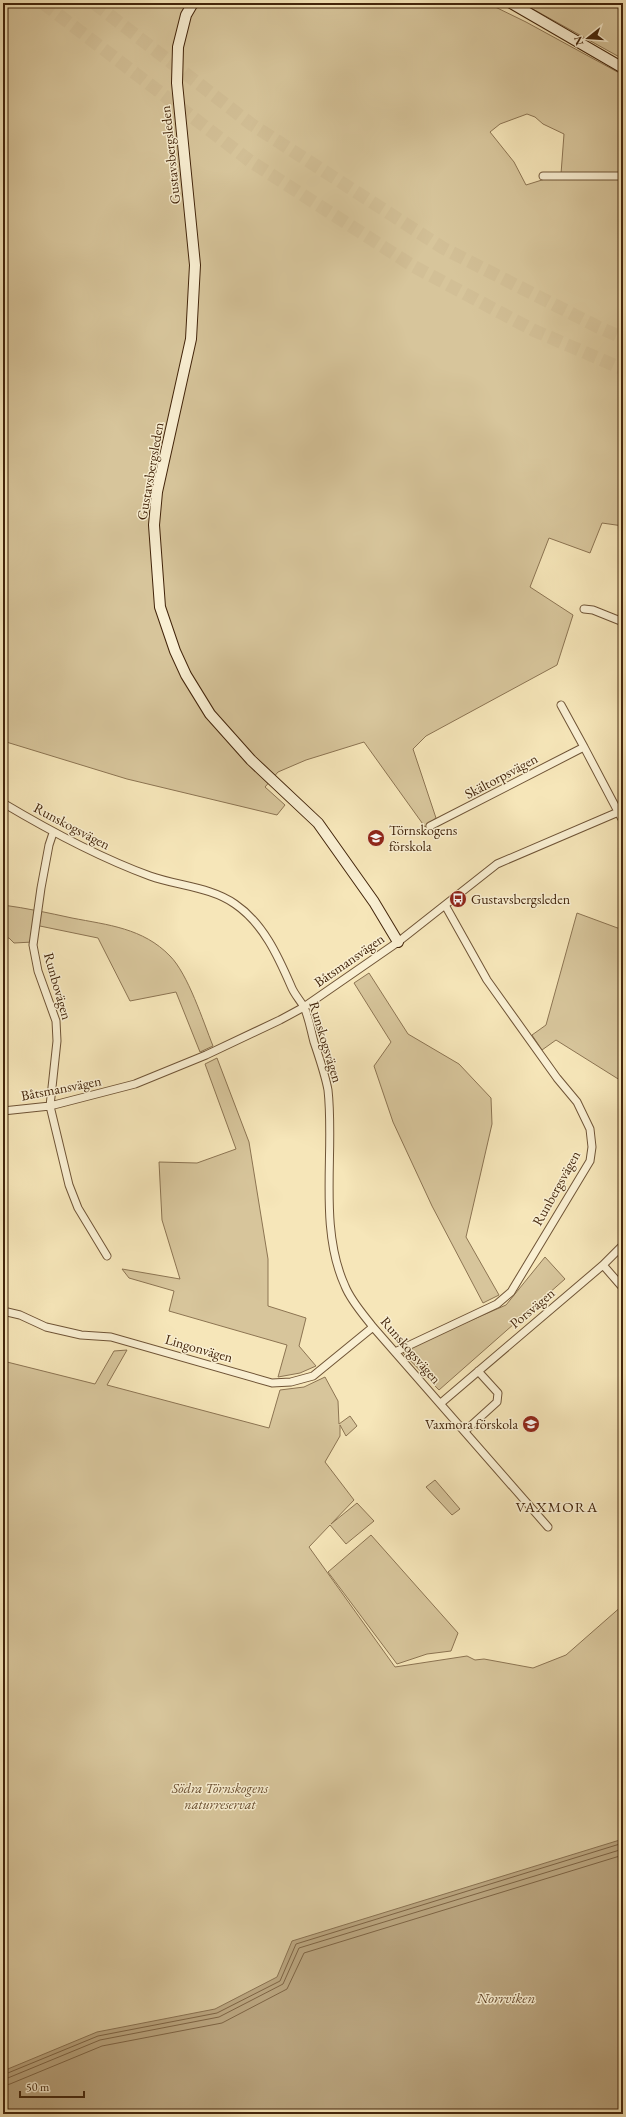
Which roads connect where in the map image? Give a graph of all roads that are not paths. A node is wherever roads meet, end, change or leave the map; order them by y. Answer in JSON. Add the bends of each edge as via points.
{"nodes":[{"id":1,"x":193,"y":3,"type":"edge"},
{"id":2,"x":511,"y":3,"type":"edge"},
{"id":3,"x":623,"y":68,"type":"edge"},
{"id":4,"x":543,"y":176,"type":"dead end"},
{"id":5,"x":623,"y":176,"type":"edge"},
{"id":6,"x":584,"y":609,"type":"dead end"},
{"id":7,"x":623,"y":622,"type":"edge"},
{"id":8,"x":561,"y":706,"type":"dead end"},
{"id":9,"x":584,"y":747,"type":"junction"},
{"id":10,"x":3,"y":803,"type":"edge"},
{"id":11,"x":621,"y":811,"type":"edge"},
{"id":12,"x":623,"y":821,"type":"edge"},
{"id":13,"x":430,"y":826,"type":"dead end"},
{"id":14,"x":53,"y":833,"type":"junction"},
{"id":15,"x":445,"y":905,"type":"junction"},
{"id":16,"x":398,"y":942,"type":"junction"},
{"id":17,"x":304,"y":1008,"type":"junction"},
{"id":18,"x":50,"y":1106,"type":"junction"},
{"id":19,"x":3,"y":1111,"type":"edge"},
{"id":20,"x":623,"y":1245,"type":"edge"},
{"id":21,"x":107,"y":1256,"type":"dead end"},
{"id":22,"x":603,"y":1265,"type":"junction"},
{"id":23,"x":623,"y":1288,"type":"edge"},
{"id":24,"x":3,"y":1311,"type":"edge"},
{"id":25,"x":373,"y":1327,"type":"junction"},
{"id":26,"x":395,"y":1352,"type":"junction"},
{"id":27,"x":478,"y":1371,"type":"junction"},
{"id":28,"x":441,"y":1403,"type":"junction"},
{"id":29,"x":465,"y":1431,"type":"junction"},
{"id":30,"x":548,"y":1527,"type":"dead end"}],
"edges":[{"from":1,"to":16,"type":"street","name":"Gustavsbergsleden","via":[[186,15],[178,47],[177,83],[195,265],[191,339],[157,492],[154,525],[160,607],[186,675],[210,714],[252,760],[318,823],[374,902]]},
{"from":2,"to":3,"type":"street"},
{"from":4,"to":5,"type":"street"},
{"from":6,"to":7,"type":"street"},
{"from":8,"to":9,"type":"street"},
{"from":9,"to":11,"type":"street"},
{"from":9,"to":13,"type":"street","name":"Skältorpsvägen"},
{"from":10,"to":14,"type":"street","name":"Runskogsvägen"},
{"from":11,"to":12,"type":"street"},
{"from":11,"to":15,"type":"street","name":"Båtsmansvägen","via":[[497,864]]},
{"from":14,"to":17,"type":"street","name":"Runskogsvägen","via":[[152,877],[219,896],[236,904],[254,922],[277,954],[293,992]]},
{"from":14,"to":18,"type":"street","name":"Runbovägen","via":[[41,888],[33,945],[38,971],[56,1021],[57,1041]]},
{"from":15,"to":16,"type":"street","name":"Båtsmansvägen"},
{"from":15,"to":26,"type":"street","name":"Runbergsvägen","via":[[487,980],[577,1102],[590,1130],[592,1147],[590,1161],[510,1292],[497,1304]]},
{"from":16,"to":17,"type":"street","name":"Båtsmansvägen"},
{"from":17,"to":18,"type":"street","name":"Båtsmansvägen","via":[[206,1055],[135,1084]]},
{"from":17,"to":25,"type":"street","name":"Runskogsvägen","via":[[327,1087],[330,1112],[329,1174],[336,1257],[349,1295]]},
{"from":18,"to":19,"type":"street","name":"Båtsmansvägen"},
{"from":18,"to":21,"type":"street","name":"Runbovägen","via":[[69,1186],[78,1208]]},
{"from":20,"to":22,"type":"street","name":"Porsvägen"},
{"from":22,"to":23,"type":"street"},
{"from":22,"to":27,"type":"street","name":"Porsvägen"},
{"from":24,"to":25,"type":"street","name":"Lingonvägen","via":[[20,1315],[46,1327],[81,1335],[111,1337],[272,1383],[291,1382],[313,1376]]},
{"from":25,"to":26,"type":"street","name":"Runskogsvägen"},
{"from":26,"to":28,"type":"street","name":"Runskogsvägen"},
{"from":27,"to":28,"type":"street","name":"Porsvägen"},
{"from":27,"to":29,"type":"street","via":[[498,1393],[499,1398]]},
{"from":28,"to":29,"type":"street"},
{"from":29,"to":30,"type":"street"}]}
